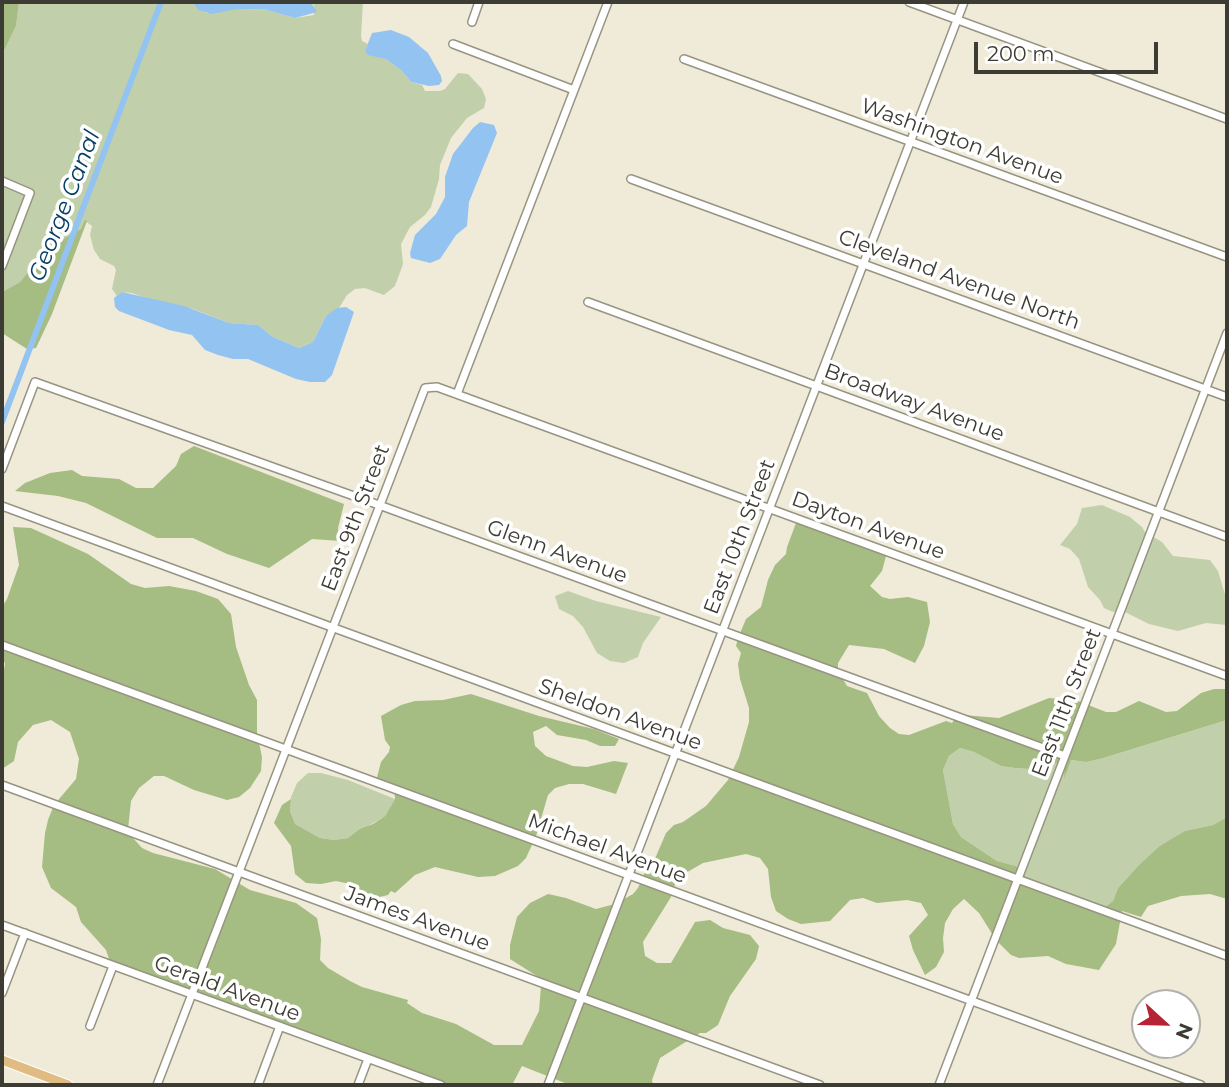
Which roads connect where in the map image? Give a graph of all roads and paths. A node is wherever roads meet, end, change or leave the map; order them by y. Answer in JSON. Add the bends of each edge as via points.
{"nodes":[{"id":1,"x":479,"y":2,"type":"edge"},
{"id":2,"x":608,"y":2,"type":"edge"},
{"id":3,"x":909,"y":2,"type":"edge"},
{"id":4,"x":964,"y":2,"type":"edge"},
{"id":5,"x":957,"y":19,"type":"junction"},
{"id":6,"x":472,"y":22,"type":"dead end"},
{"id":7,"x":453,"y":44,"type":"dead end"},
{"id":8,"x":684,"y":59,"type":"dead end"},
{"id":9,"x":574,"y":90,"type":"junction"},
{"id":10,"x":1227,"y":119,"type":"edge"},
{"id":11,"x":910,"y":142,"type":"junction"},
{"id":12,"x":631,"y":179,"type":"dead end"},
{"id":13,"x":2,"y":181,"type":"edge"},
{"id":14,"x":1227,"y":257,"type":"edge"},
{"id":15,"x":863,"y":264,"type":"junction"},
{"id":16,"x":2,"y":266,"type":"edge"},
{"id":17,"x":589,"y":302,"type":"dead end"},
{"id":18,"x":1227,"y":333,"type":"edge"},
{"id":19,"x":816,"y":386,"type":"junction"},
{"id":20,"x":1206,"y":389,"type":"junction"},
{"id":21,"x":457,"y":394,"type":"junction"},
{"id":22,"x":1227,"y":397,"type":"edge"},
{"id":23,"x":2,"y":470,"type":"edge"},
{"id":24,"x":379,"y":505,"type":"junction"},
{"id":25,"x":2,"y":506,"type":"edge"},
{"id":26,"x":770,"y":509,"type":"junction"},
{"id":27,"x":1159,"y":512,"type":"junction"},
{"id":28,"x":1227,"y":537,"type":"edge"},
{"id":29,"x":332,"y":627,"type":"junction"},
{"id":30,"x":722,"y":631,"type":"junction"},
{"id":31,"x":1112,"y":634,"type":"junction"},
{"id":32,"x":2,"y":646,"type":"edge"},
{"id":33,"x":1227,"y":676,"type":"edge"},
{"id":34,"x":285,"y":749,"type":"junction"},
{"id":35,"x":675,"y":753,"type":"junction"},
{"id":36,"x":1065,"y":756,"type":"junction"},
{"id":37,"x":2,"y":785,"type":"edge"},
{"id":38,"x":238,"y":872,"type":"junction"},
{"id":39,"x":629,"y":876,"type":"junction"},
{"id":40,"x":1018,"y":879,"type":"junction"},
{"id":41,"x":2,"y":925,"type":"edge"},
{"id":42,"x":25,"y":933,"type":"junction"},
{"id":43,"x":1227,"y":956,"type":"edge"},
{"id":44,"x":113,"y":965,"type":"junction"},
{"id":45,"x":2,"y":993,"type":"edge"},
{"id":46,"x":191,"y":994,"type":"junction"},
{"id":47,"x":582,"y":998,"type":"junction"},
{"id":48,"x":971,"y":1001,"type":"junction"},
{"id":49,"x":90,"y":1026,"type":"dead end"},
{"id":50,"x":280,"y":1026,"type":"junction"},
{"id":51,"x":368,"y":1059,"type":"junction"},
{"id":52,"x":2,"y":1060,"type":"edge"},
{"id":53,"x":68,"y":1085,"type":"edge"},
{"id":54,"x":157,"y":1085,"type":"edge"},
{"id":55,"x":258,"y":1085,"type":"edge"},
{"id":56,"x":358,"y":1085,"type":"edge"},
{"id":57,"x":441,"y":1085,"type":"edge"},
{"id":58,"x":548,"y":1085,"type":"edge"},
{"id":59,"x":820,"y":1085,"type":"edge"},
{"id":60,"x":939,"y":1085,"type":"edge"},
{"id":61,"x":1201,"y":1085,"type":"edge"}],
"edges":[{"from":1,"to":6,"type":"street"},
{"from":2,"to":9,"type":"street"},
{"from":3,"to":5,"type":"street"},
{"from":4,"to":5,"type":"street","name":"East 10th Street"},
{"from":5,"to":10,"type":"street"},
{"from":5,"to":11,"type":"street","name":"East 10th Street"},
{"from":7,"to":9,"type":"street"},
{"from":8,"to":11,"type":"street","name":"Washington Avenue"},
{"from":9,"to":21,"type":"street"},
{"from":11,"to":14,"type":"street","name":"Washington Avenue"},
{"from":11,"to":15,"type":"street","name":"East 10th Street"},
{"from":12,"to":15,"type":"street","name":"Cleveland Avenue North"},
{"from":13,"to":16,"type":"street","via":[[30,193]]},
{"from":15,"to":19,"type":"street","name":"East 10th Street"},
{"from":15,"to":20,"type":"street","name":"Cleveland Avenue North"},
{"from":17,"to":19,"type":"street","name":"Broadway Avenue"},
{"from":18,"to":20,"type":"street","name":"East 11th Street"},
{"from":19,"to":26,"type":"street","name":"East 10th Street"},
{"from":19,"to":27,"type":"street","name":"Broadway Avenue"},
{"from":20,"to":22,"type":"street","name":"Cleveland Avenue North"},
{"from":20,"to":27,"type":"street","name":"East 11th Street"},
{"from":21,"to":24,"type":"street","name":"East 9th Street","via":[[425,388]]},
{"from":21,"to":26,"type":"street","name":"Dayton Avenue"},
{"from":23,"to":24,"type":"street","name":"Glenn Avenue","via":[[35,382]]},
{"from":24,"to":29,"type":"street","name":"East 9th Street"},
{"from":24,"to":30,"type":"street","name":"Glenn Avenue"},
{"from":25,"to":29,"type":"street","name":"Sheldon Avenue"},
{"from":26,"to":30,"type":"street","name":"East 10th Street"},
{"from":26,"to":31,"type":"street","name":"Dayton Avenue"},
{"from":27,"to":28,"type":"street","name":"Broadway Avenue"},
{"from":27,"to":31,"type":"street","name":"East 11th Street"},
{"from":29,"to":34,"type":"street","name":"East 9th Street"},
{"from":29,"to":35,"type":"street","name":"Sheldon Avenue"},
{"from":30,"to":35,"type":"street","name":"East 10th Street"},
{"from":30,"to":36,"type":"street","name":"Glenn Avenue"},
{"from":31,"to":33,"type":"street","name":"Dayton Avenue"},
{"from":31,"to":36,"type":"street","name":"East 11th Street"},
{"from":32,"to":34,"type":"street","name":"Michael Avenue"},
{"from":34,"to":38,"type":"street","name":"East 9th Street"},
{"from":34,"to":39,"type":"street","name":"Michael Avenue"},
{"from":35,"to":39,"type":"street","name":"East 10th Street"},
{"from":35,"to":40,"type":"street","name":"Sheldon Avenue"},
{"from":36,"to":40,"type":"street","name":"East 11th Street"},
{"from":37,"to":38,"type":"street","name":"James Avenue"},
{"from":38,"to":46,"type":"street","name":"East 9th Street"},
{"from":38,"to":47,"type":"street","name":"James Avenue"},
{"from":39,"to":47,"type":"street","name":"East 10th Street"},
{"from":39,"to":48,"type":"street","name":"Michael Avenue"},
{"from":40,"to":43,"type":"street","name":"Sheldon Avenue"},
{"from":40,"to":48,"type":"street","name":"East 11th Street"},
{"from":41,"to":42,"type":"street","name":"Gerald Avenue"},
{"from":42,"to":44,"type":"street","name":"Gerald Avenue"},
{"from":42,"to":45,"type":"street"},
{"from":44,"to":46,"type":"street","name":"Gerald Avenue"},
{"from":44,"to":49,"type":"street"},
{"from":46,"to":50,"type":"street","name":"Gerald Avenue"},
{"from":46,"to":54,"type":"street","name":"East 9th Street"},
{"from":47,"to":58,"type":"street","name":"East 10th Street"},
{"from":47,"to":59,"type":"street","name":"James Avenue"},
{"from":48,"to":60,"type":"street","name":"East 11th Street"},
{"from":48,"to":61,"type":"street","name":"Michael Avenue"},
{"from":50,"to":51,"type":"street","name":"Gerald Avenue"},
{"from":50,"to":55,"type":"street"},
{"from":51,"to":56,"type":"street"},
{"from":51,"to":57,"type":"street","name":"Gerald Avenue"},
{"from":52,"to":53,"type":"main road"}]}
